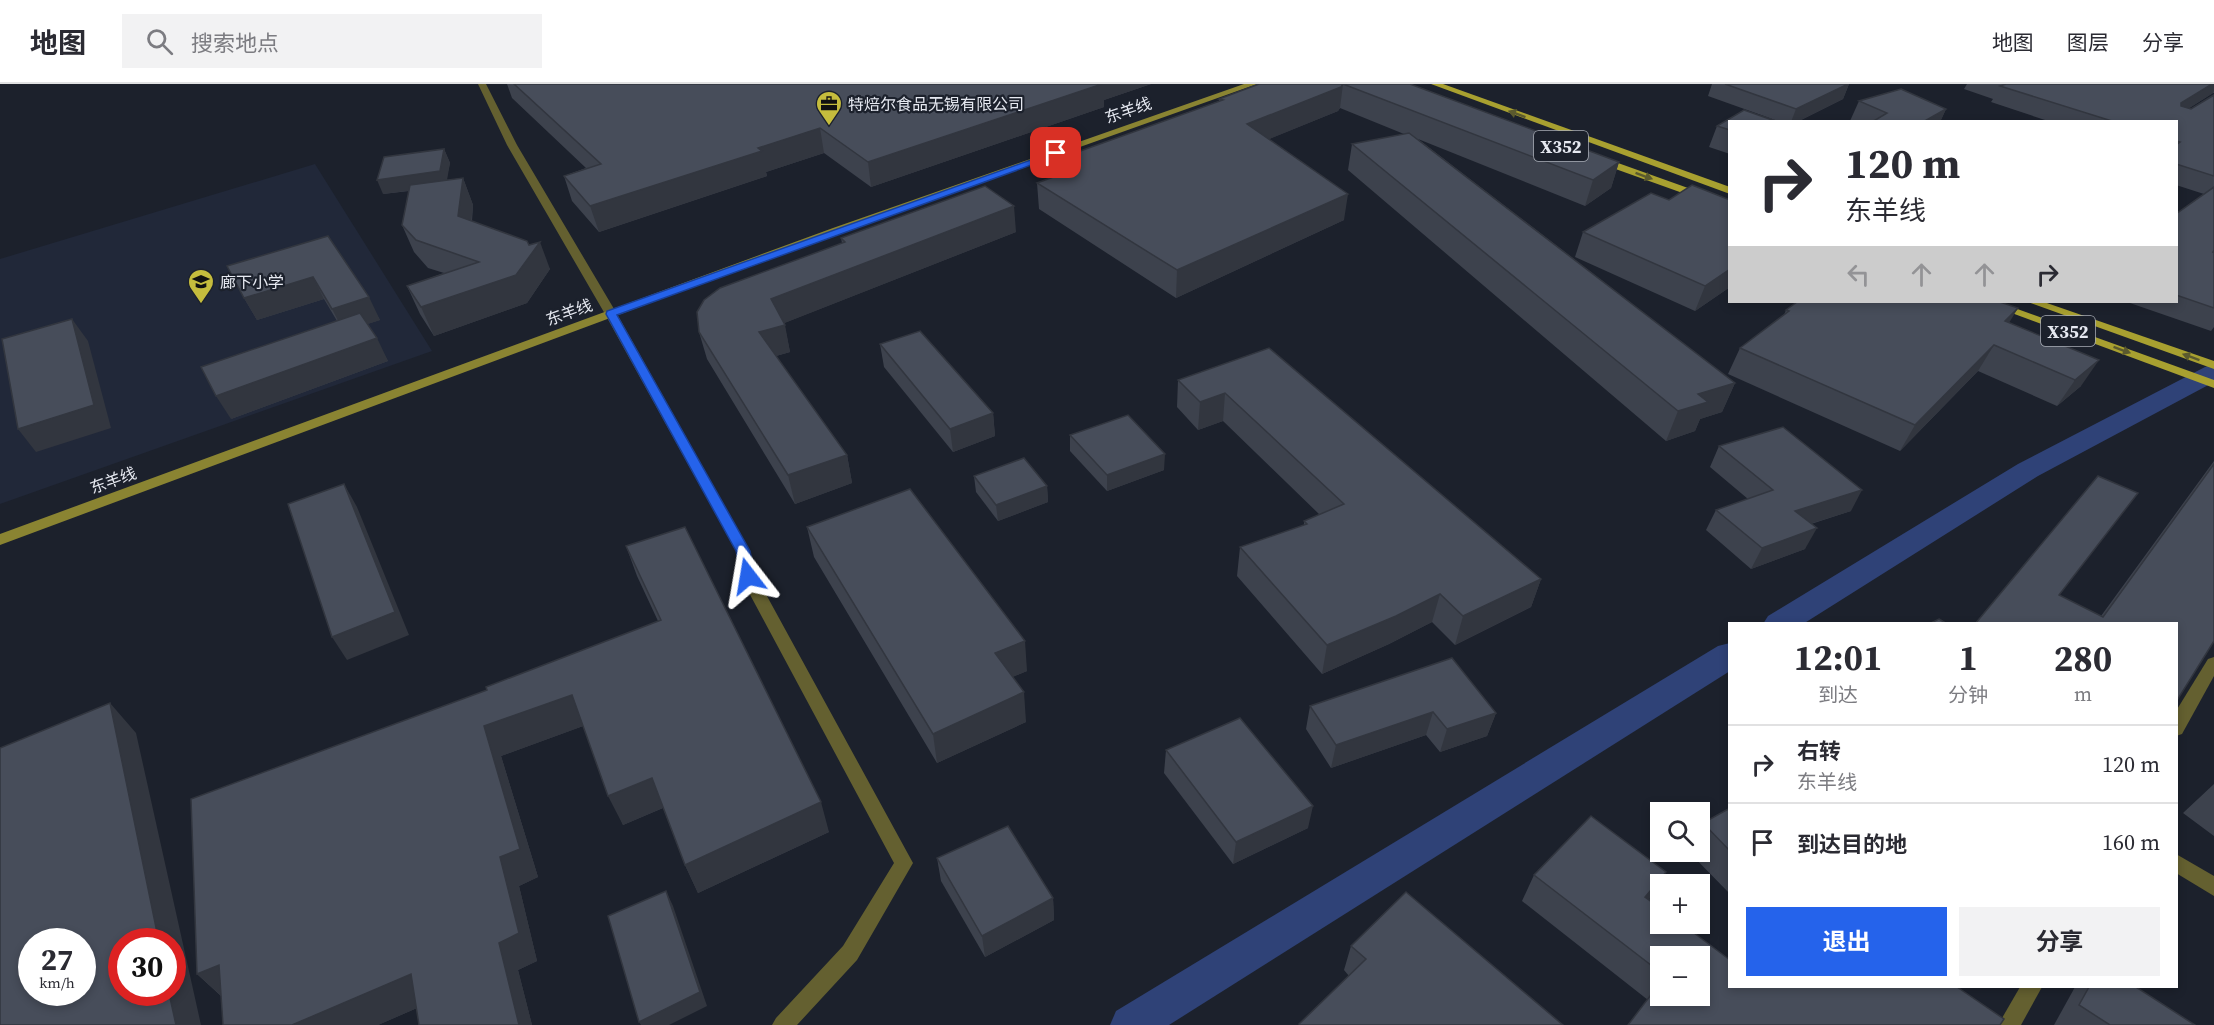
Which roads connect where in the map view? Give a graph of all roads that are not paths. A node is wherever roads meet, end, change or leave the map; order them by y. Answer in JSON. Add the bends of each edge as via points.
{"nodes":[{"id":1,"x":482,"y":84,"type":"edge"},
{"id":2,"x":1253,"y":84,"type":"edge"},
{"id":3,"x":1435,"y":84,"type":"edge"},
{"id":4,"x":1594,"y":158,"type":"edge"},
{"id":5,"x":1728,"y":190,"type":"edge"},
{"id":6,"x":1728,"y":206,"type":"edge"},
{"id":7,"x":1991,"y":303,"type":"edge"},
{"id":8,"x":2037,"y":303,"type":"edge"},
{"id":9,"x":611,"y":314,"type":"junction"},
{"id":10,"x":2214,"y":365,"type":"edge"},
{"id":11,"x":2214,"y":384,"type":"edge"},
{"id":12,"x":0,"y":540,"type":"edge"},
{"id":13,"x":2214,"y":663,"type":"edge"},
{"id":14,"x":2178,"y":725,"type":"edge"},
{"id":15,"x":2178,"y":863,"type":"edge"},
{"id":16,"x":2214,"y":887,"type":"edge"},
{"id":17,"x":2031,"y":988,"type":"edge"},
{"id":18,"x":783,"y":1025,"type":"edge"},
{"id":19,"x":2009,"y":1025,"type":"edge"}],
"edges":[{"from":1,"to":9,"type":"street","via":[[512,145]]},
{"from":2,"to":9,"type":"main road","name":"东羊线"},
{"from":5,"to":3,"type":"main road","number":"X352","one_way":true},
{"from":4,"to":6,"type":"main road","number":"X352","one_way":true},
{"from":7,"to":11,"type":"main road","number":"X352","one_way":true},
{"from":10,"to":8,"type":"main road","number":"X352","one_way":true},
{"from":9,"to":12,"type":"main road","name":"东羊线"},
{"from":9,"to":18,"type":"street","via":[[743,551],[748,576],[904,863],[850,953]]},
{"from":13,"to":14,"type":"street"},
{"from":15,"to":16,"type":"street"},
{"from":17,"to":19,"type":"street"}]}
